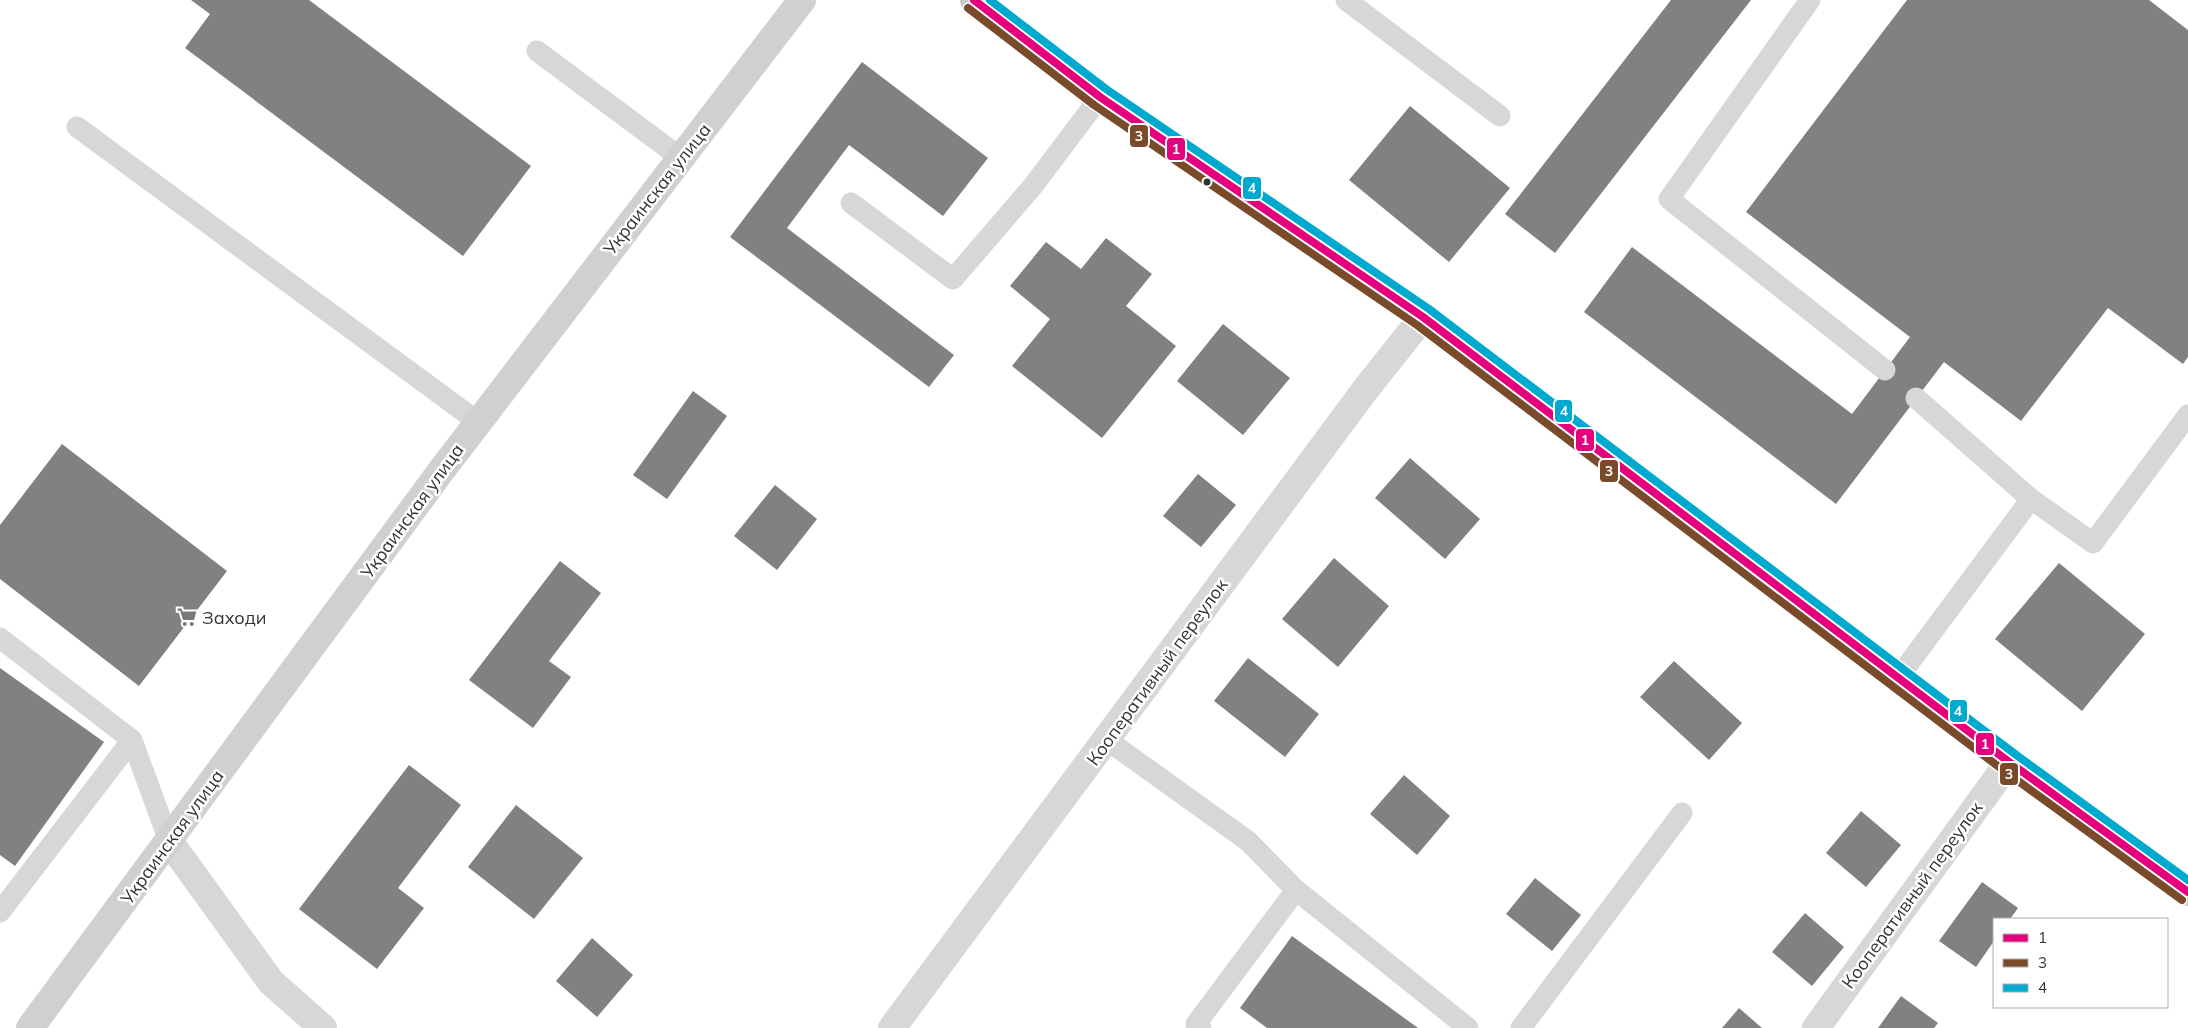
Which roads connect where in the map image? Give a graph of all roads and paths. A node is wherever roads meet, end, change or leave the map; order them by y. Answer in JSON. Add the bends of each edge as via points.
{"nodes":[{"id":1,"x":802,"y":0,"type":"edge"},
{"id":2,"x":974,"y":0,"type":"edge"},
{"id":3,"x":1346,"y":0,"type":"edge"},
{"id":4,"x":1810,"y":0,"type":"edge"},
{"id":5,"x":537,"y":52,"type":"dead end"},
{"id":6,"x":1100,"y":97,"type":"junction"},
{"id":7,"x":1500,"y":116,"type":"dead end"},
{"id":8,"x":78,"y":127,"type":"dead end"},
{"id":9,"x":681,"y":158,"type":"junction"},
{"id":10,"x":850,"y":203,"type":"dead end"},
{"id":11,"x":1423,"y":317,"type":"junction"},
{"id":12,"x":1885,"y":370,"type":"dead end"},
{"id":13,"x":1916,"y":398,"type":"dead end"},
{"id":14,"x":2188,"y":415,"type":"edge"},
{"id":15,"x":478,"y":422,"type":"junction"},
{"id":16,"x":2031,"y":499,"type":"junction"},
{"id":17,"x":0,"y":638,"type":"edge"},
{"id":18,"x":1898,"y":678,"type":"junction"},
{"id":19,"x":132,"y":740,"type":"junction"},
{"id":20,"x":1107,"y":740,"type":"junction"},
{"id":21,"x":2009,"y":762,"type":"junction"},
{"id":22,"x":1682,"y":813,"type":"dead end"},
{"id":23,"x":169,"y":841,"type":"junction"},
{"id":24,"x":1296,"y":890,"type":"junction"},
{"id":25,"x":2188,"y":892,"type":"edge"},
{"id":26,"x":0,"y":912,"type":"edge"},
{"id":27,"x":30,"y":1028,"type":"edge"},
{"id":28,"x":323,"y":1028,"type":"edge"},
{"id":29,"x":892,"y":1028,"type":"edge"},
{"id":30,"x":1201,"y":1028,"type":"edge"},
{"id":31,"x":1468,"y":1028,"type":"edge"},
{"id":32,"x":1521,"y":1028,"type":"edge"},
{"id":33,"x":1816,"y":1028,"type":"edge"}],
"edges":[{"from":1,"to":9,"type":"main road","name":"Украинская улица"},
{"from":2,"to":6,"type":"main road"},
{"from":3,"to":7,"type":"lane"},
{"from":4,"to":12,"type":"lane","via":[[1669,199]]},
{"from":5,"to":9,"type":"lane"},
{"from":6,"to":10,"type":"lane","via":[[1033,186],[953,279]]},
{"from":6,"to":11,"type":"main road"},
{"from":8,"to":15,"type":"lane"},
{"from":9,"to":15,"type":"main road","name":"Украинская улица"},
{"from":11,"to":18,"type":"main road"},
{"from":11,"to":20,"type":"street","name":"Кооперативный переулок","via":[[1365,390]]},
{"from":13,"to":16,"type":"lane"},
{"from":14,"to":16,"type":"lane","via":[[2093,543]]},
{"from":15,"to":23,"type":"main road","name":"Украинская улица"},
{"from":16,"to":18,"type":"lane"},
{"from":17,"to":19,"type":"lane"},
{"from":18,"to":21,"type":"main road"},
{"from":19,"to":23,"type":"lane"},
{"from":19,"to":26,"type":"lane"},
{"from":20,"to":24,"type":"lane","via":[[1248,841]]},
{"from":20,"to":29,"type":"street","name":"Кооперативный переулок"},
{"from":21,"to":25,"type":"main road"},
{"from":21,"to":33,"type":"street","name":"Кооперативный переулок"},
{"from":22,"to":32,"type":"lane"},
{"from":23,"to":27,"type":"main road","name":"Украинская улица"},
{"from":23,"to":28,"type":"street","via":[[271,982]]},
{"from":24,"to":30,"type":"lane","via":[[1196,1024]]},
{"from":24,"to":31,"type":"lane"}]}
